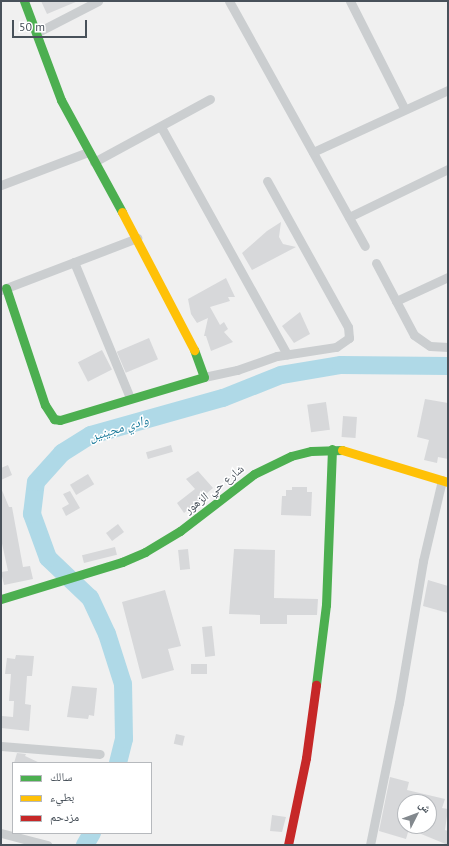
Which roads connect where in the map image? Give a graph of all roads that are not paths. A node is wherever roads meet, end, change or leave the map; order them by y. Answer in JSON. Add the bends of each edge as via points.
{"nodes":[{"id":1,"x":24,"y":1,"type":"edge"},
{"id":2,"x":98,"y":1,"type":"edge"},
{"id":3,"x":229,"y":1,"type":"edge"},
{"id":4,"x":350,"y":1,"type":"edge"},
{"id":5,"x":36,"y":33,"type":"junction"},
{"id":6,"x":448,"y":90,"type":"edge"},
{"id":7,"x":210,"y":99,"type":"dead end"},
{"id":8,"x":404,"y":108,"type":"junction"},
{"id":9,"x":161,"y":126,"type":"junction"},
{"id":10,"x":88,"y":152,"type":"junction"},
{"id":11,"x":313,"y":152,"type":"junction"},
{"id":12,"x":94,"y":162,"type":"junction"},
{"id":13,"x":448,"y":169,"type":"edge"},
{"id":14,"x":267,"y":181,"type":"dead end"},
{"id":15,"x":1,"y":185,"type":"edge"},
{"id":16,"x":349,"y":217,"type":"junction"},
{"id":17,"x":137,"y":238,"type":"junction"},
{"id":18,"x":365,"y":246,"type":"dead end"},
{"id":19,"x":74,"y":262,"type":"junction"},
{"id":20,"x":376,"y":263,"type":"dead end"},
{"id":21,"x":448,"y":277,"type":"edge"},
{"id":22,"x":3,"y":289,"type":"edge"},
{"id":23,"x":396,"y":301,"type":"junction"},
{"id":24,"x":448,"y":347,"type":"edge"},
{"id":25,"x":287,"y":354,"type":"junction"},
{"id":26,"x":204,"y":377,"type":"junction"},
{"id":27,"x":130,"y":398,"type":"junction"},
{"id":28,"x":332,"y":449,"type":"junction"},
{"id":29,"x":445,"y":481,"type":"edge"},
{"id":30,"x":1,"y":599,"type":"edge"},
{"id":31,"x":1,"y":746,"type":"edge"},
{"id":32,"x":100,"y":754,"type":"dead end"},
{"id":33,"x":1,"y":832,"type":"edge"},
{"id":34,"x":47,"y":845,"type":"edge"},
{"id":35,"x":288,"y":845,"type":"edge"},
{"id":36,"x":370,"y":845,"type":"edge"}],
"edges":[{"from":1,"to":5,"type":"street"},
{"from":2,"to":5,"type":"street"},
{"from":3,"to":11,"type":"street"},
{"from":4,"to":8,"type":"street"},
{"from":5,"to":10,"type":"street","via":[[61,100]]},
{"from":6,"to":8,"type":"street"},
{"from":7,"to":9,"type":"street"},
{"from":8,"to":11,"type":"street"},
{"from":9,"to":12,"type":"street"},
{"from":9,"to":25,"type":"street"},
{"from":10,"to":12,"type":"street"},
{"from":10,"to":15,"type":"street"},
{"from":11,"to":16,"type":"street"},
{"from":12,"to":17,"type":"street"},
{"from":13,"to":16,"type":"street"},
{"from":14,"to":25,"type":"street","via":[[350,333],[349,338],[336,347]]},
{"from":16,"to":18,"type":"street"},
{"from":17,"to":19,"type":"street"},
{"from":17,"to":26,"type":"street","via":[[192,345]]},
{"from":19,"to":22,"type":"street"},
{"from":19,"to":27,"type":"street"},
{"from":20,"to":23,"type":"street"},
{"from":21,"to":23,"type":"street"},
{"from":22,"to":27,"type":"street","via":[[45,405],[54,420]]},
{"from":23,"to":24,"type":"street","via":[[414,335],[421,342],[430,346]]},
{"from":25,"to":26,"type":"street"},
{"from":26,"to":27,"type":"street"},
{"from":28,"to":29,"type":"street","name":"شارع حي الزهور","via":[[362,454]]},
{"from":28,"to":30,"type":"street","name":"شارع حي الزهور","via":[[291,456],[254,474],[180,531],[145,552],[122,562]]},
{"from":28,"to":35,"type":"street","via":[[326,605],[306,758]]},
{"from":29,"to":36,"type":"street","via":[[423,560],[399,703]]},
{"from":31,"to":32,"type":"street"},
{"from":33,"to":34,"type":"street"}]}
